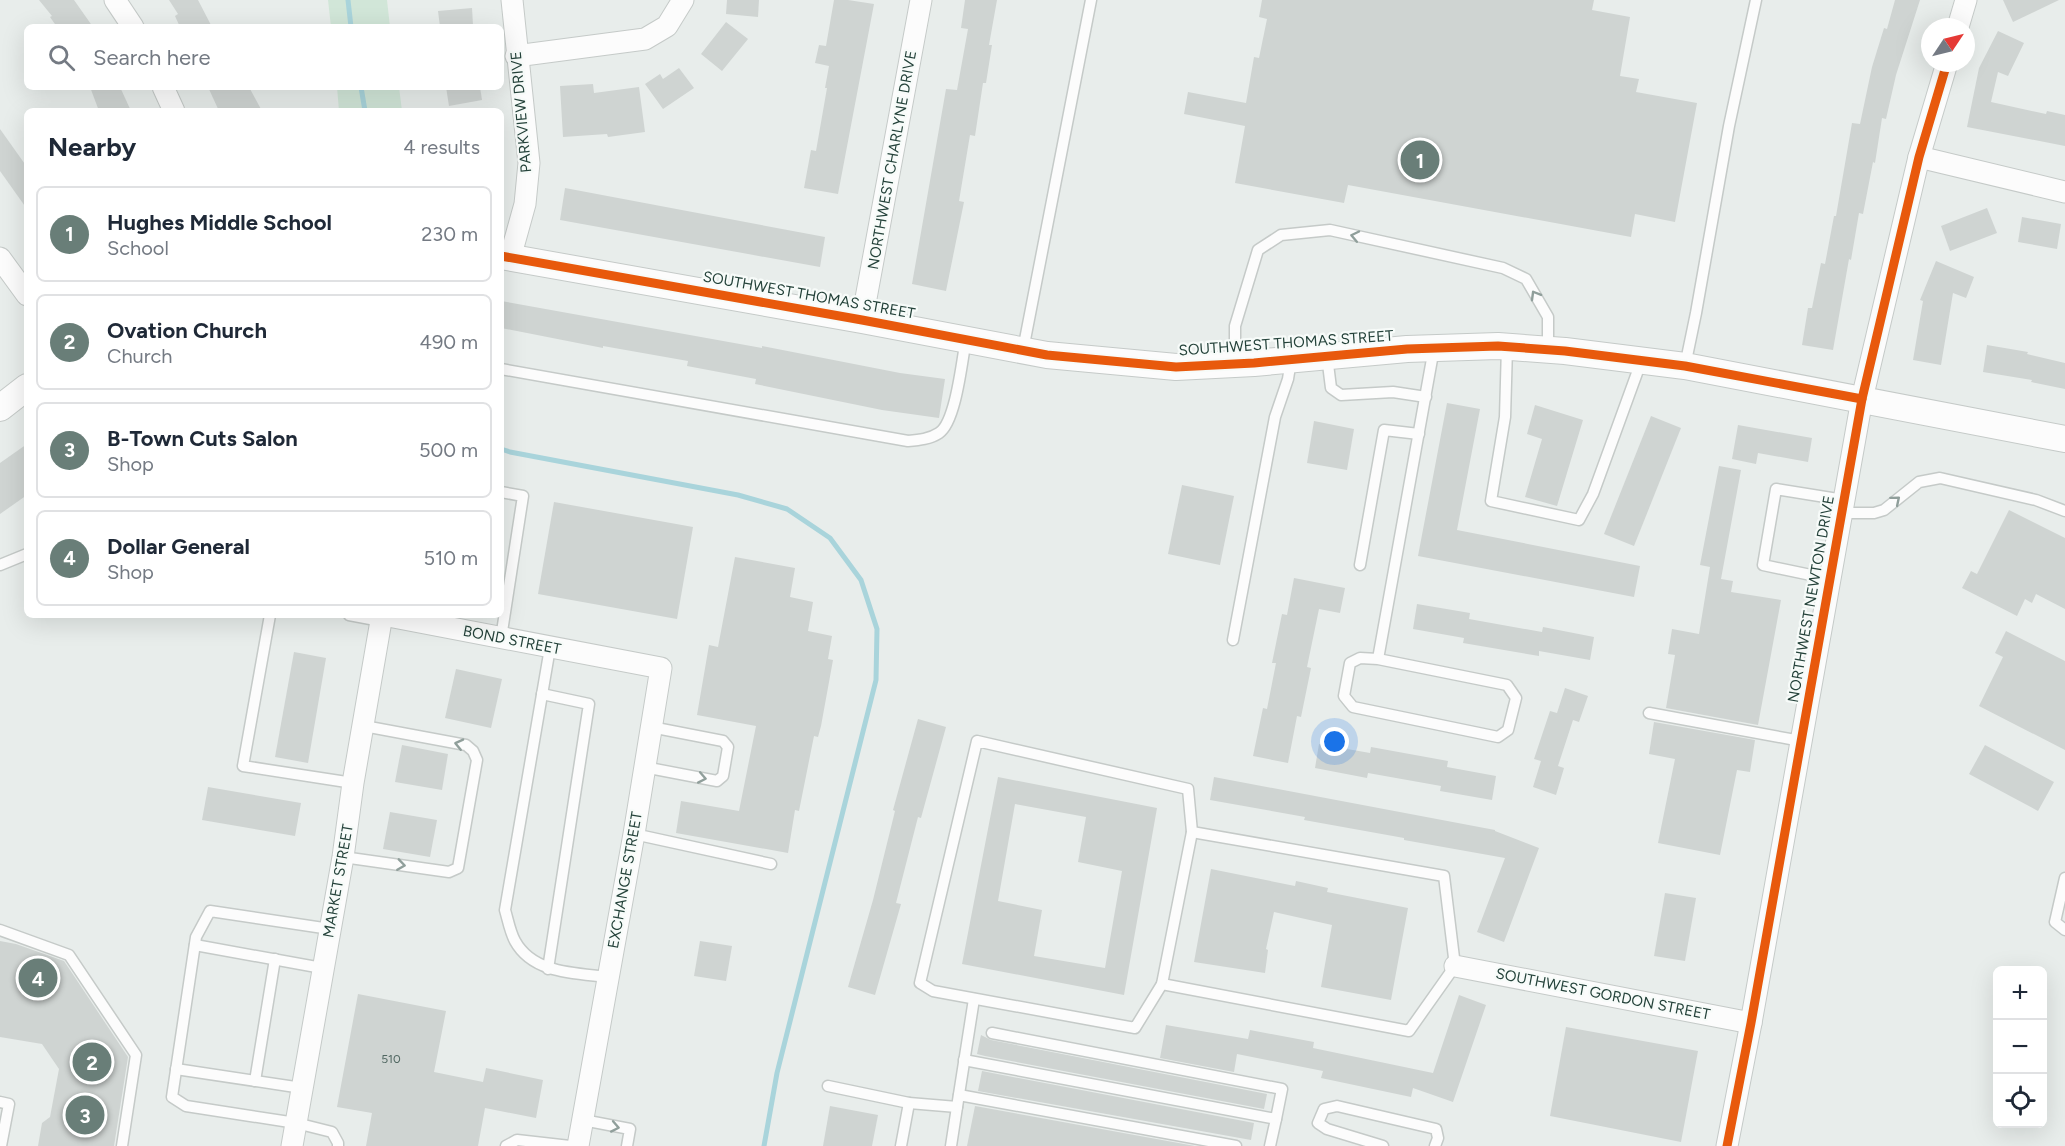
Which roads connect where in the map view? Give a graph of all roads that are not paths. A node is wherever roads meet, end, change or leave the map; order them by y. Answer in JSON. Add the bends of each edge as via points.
{"nodes":[{"id":1,"x":114,"y":0,"type":"edge"},
{"id":2,"x":512,"y":0,"type":"edge"},
{"id":3,"x":683,"y":0,"type":"edge"},
{"id":4,"x":921,"y":0,"type":"edge"},
{"id":5,"x":1091,"y":0,"type":"edge"},
{"id":6,"x":1756,"y":0,"type":"edge"},
{"id":7,"x":1966,"y":0,"type":"edge"},
{"id":8,"x":1961,"y":18,"type":"edge"},
{"id":9,"x":131,"y":24,"type":"edge"},
{"id":10,"x":516,"y":56,"type":"junction"},
{"id":11,"x":1944,"y":72,"type":"edge"},
{"id":12,"x":164,"y":90,"type":"edge"},
{"id":13,"x":173,"y":108,"type":"edge"},
{"id":14,"x":1918,"y":157,"type":"junction"},
{"id":15,"x":2065,"y":192,"type":"edge"},
{"id":16,"x":506,"y":257,"type":"edge"},
{"id":17,"x":0,"y":258,"type":"edge"},
{"id":18,"x":24,"y":291,"type":"edge"},
{"id":19,"x":862,"y":320,"type":"junction"},
{"id":20,"x":966,"y":339,"type":"junction"},
{"id":21,"x":1507,"y":347,"type":"junction"},
{"id":22,"x":1434,"y":348,"type":"junction"},
{"id":23,"x":1023,"y":350,"type":"junction"},
{"id":24,"x":1548,"y":350,"type":"junction"},
{"id":25,"x":1326,"y":356,"type":"junction"},
{"id":26,"x":1291,"y":359,"type":"junction"},
{"id":27,"x":1641,"y":362,"type":"junction"},
{"id":28,"x":1235,"y":364,"type":"junction"},
{"id":29,"x":1684,"y":366,"type":"junction"},
{"id":30,"x":504,"y":370,"type":"edge"},
{"id":31,"x":24,"y":389,"type":"edge"},
{"id":32,"x":1426,"y":397,"type":"junction"},
{"id":33,"x":1862,"y":399,"type":"junction"},
{"id":34,"x":0,"y":408,"type":"edge"},
{"id":35,"x":1419,"y":434,"type":"junction"},
{"id":36,"x":2065,"y":439,"type":"edge"},
{"id":37,"x":504,"y":493,"type":"edge"},
{"id":38,"x":1843,"y":506,"type":"junction"},
{"id":39,"x":2065,"y":511,"type":"edge"},
{"id":40,"x":24,"y":555,"type":"edge"},
{"id":41,"x":0,"y":565,"type":"edge"},
{"id":42,"x":1360,"y":565,"type":"dead end"},
{"id":43,"x":1830,"y":579,"type":"junction"},
{"id":44,"x":269,"y":618,"type":"edge"},
{"id":45,"x":382,"y":618,"type":"edge"},
{"id":46,"x":403,"y":618,"type":"edge"},
{"id":47,"x":504,"y":618,"type":"edge"},
{"id":48,"x":504,"y":618,"type":"edge"},
{"id":49,"x":424,"y":619,"type":"edge"},
{"id":50,"x":501,"y":638,"type":"junction"},
{"id":51,"x":1233,"y":640,"type":"dead end"},
{"id":52,"x":550,"y":648,"type":"junction"},
{"id":53,"x":605,"y":659,"type":"joint"},
{"id":54,"x":1378,"y":659,"type":"junction"},
{"id":55,"x":542,"y":694,"type":"junction"},
{"id":56,"x":1649,"y":713,"type":"dead end"},
{"id":57,"x":364,"y":726,"type":"junction"},
{"id":58,"x":651,"y":728,"type":"junction"},
{"id":59,"x":1801,"y":741,"type":"junction"},
{"id":60,"x":644,"y":767,"type":"junction"},
{"id":61,"x":353,"y":783,"type":"junction"},
{"id":62,"x":1192,"y":832,"type":"junction"},
{"id":63,"x":634,"y":834,"type":"junction"},
{"id":64,"x":343,"y":857,"type":"junction"},
{"id":65,"x":771,"y":864,"type":"dead end"},
{"id":66,"x":2065,"y":878,"type":"edge"},
{"id":67,"x":330,"y":929,"type":"junction"},
{"id":68,"x":0,"y":930,"type":"edge"},
{"id":69,"x":2065,"y":930,"type":"edge"},
{"id":70,"x":195,"y":945,"type":"junction"},
{"id":71,"x":275,"y":959,"type":"junction"},
{"id":72,"x":1455,"y":966,"type":"junction"},
{"id":73,"x":322,"y":968,"type":"junction"},
{"id":74,"x":548,"y":969,"type":"junction"},
{"id":75,"x":608,"y":977,"type":"junction"},
{"id":76,"x":1162,"y":984,"type":"junction"},
{"id":77,"x":974,"y":999,"type":"junction"},
{"id":78,"x":1751,"y":1023,"type":"junction"},
{"id":79,"x":992,"y":1033,"type":"dead end"},
{"id":80,"x":964,"y":1060,"type":"junction"},
{"id":81,"x":176,"y":1069,"type":"junction"},
{"id":82,"x":255,"y":1081,"type":"junction"},
{"id":83,"x":828,"y":1086,"type":"dead end"},
{"id":84,"x":302,"y":1088,"type":"junction"},
{"id":85,"x":959,"y":1095,"type":"junction"},
{"id":86,"x":0,"y":1102,"type":"edge"},
{"id":87,"x":909,"y":1103,"type":"junction"},
{"id":88,"x":957,"y":1107,"type":"junction"},
{"id":89,"x":1276,"y":1119,"type":"junction"},
{"id":90,"x":583,"y":1120,"type":"junction"},
{"id":91,"x":296,"y":1123,"type":"junction"},
{"id":92,"x":1,"y":1146,"type":"edge"},
{"id":93,"x":122,"y":1146,"type":"edge"},
{"id":94,"x":292,"y":1146,"type":"edge"},
{"id":95,"x":338,"y":1146,"type":"edge"},
{"id":96,"x":506,"y":1146,"type":"edge"},
{"id":97,"x":570,"y":1146,"type":"edge"},
{"id":98,"x":578,"y":1146,"type":"edge"},
{"id":99,"x":627,"y":1146,"type":"edge"},
{"id":100,"x":901,"y":1146,"type":"edge"},
{"id":101,"x":951,"y":1146,"type":"edge"},
{"id":102,"x":1236,"y":1146,"type":"edge"},
{"id":103,"x":1270,"y":1146,"type":"edge"},
{"id":104,"x":1383,"y":1146,"type":"edge"},
{"id":105,"x":1435,"y":1146,"type":"edge"},
{"id":106,"x":1727,"y":1146,"type":"edge"}],
"edges":[{"from":1,"to":9,"type":"street"},
{"from":2,"to":10,"type":"street","name":"PARKVIEW DRIVE"},
{"from":3,"to":10,"type":"street","via":[[667,26],[645,39]]},
{"from":4,"to":19,"type":"street","name":"NORTHWEST CHARLYNE DRIVE"},
{"from":5,"to":23,"type":"lane"},
{"from":6,"to":29,"type":"lane"},
{"from":7,"to":8,"type":"street"},
{"from":10,"to":16,"type":"street","name":"PARKVIEW DRIVE","via":[[529,163],[525,204]]},
{"from":11,"to":14,"type":"street","name":"NORTHWEST NEWTON DRIVE"},
{"from":12,"to":13,"type":"street"},
{"from":14,"to":15,"type":"street"},
{"from":14,"to":33,"type":"street","name":"NORTHWEST NEWTON DRIVE"},
{"from":16,"to":19,"type":"street","name":"SOUTHWEST THOMAS STREET"},
{"from":17,"to":18,"type":"street"},
{"from":19,"to":20,"type":"street","name":"SOUTHWEST THOMAS STREET"},
{"from":20,"to":23,"type":"street","name":"SOUTHWEST THOMAS STREET"},
{"from":20,"to":30,"type":"lane","via":[[951,416],[942,431],[908,441]]},
{"from":21,"to":22,"type":"street","name":"SOUTHWEST THOMAS STREET"},
{"from":21,"to":24,"type":"street","name":"SOUTHWEST THOMAS STREET"},
{"from":21,"to":27,"type":"lane","via":[[1505,417],[1491,501],[1579,520],[1593,494]]},
{"from":22,"to":25,"type":"street","name":"SOUTHWEST THOMAS STREET"},
{"from":22,"to":32,"type":"lane"},
{"from":23,"to":28,"type":"street","name":"SOUTHWEST THOMAS STREET","via":[[1176,367]]},
{"from":24,"to":27,"type":"street","name":"SOUTHWEST THOMAS STREET"},
{"from":24,"to":28,"type":"lane","one_way":true,"via":[[1548,317],[1527,279],[1503,268],[1330,230],[1281,235],[1258,250],[1235,326]]},
{"from":25,"to":26,"type":"street","name":"SOUTHWEST THOMAS STREET"},
{"from":25,"to":32,"type":"lane","via":[[1331,387],[1341,395],[1393,392]]},
{"from":26,"to":28,"type":"street","name":"SOUTHWEST THOMAS STREET"},
{"from":26,"to":51,"type":"lane","via":[[1275,417]]},
{"from":27,"to":29,"type":"street","name":"SOUTHWEST THOMAS STREET"},
{"from":29,"to":33,"type":"street","name":"SOUTHWEST THOMAS STREET"},
{"from":31,"to":34,"type":"street"},
{"from":32,"to":35,"type":"lane"},
{"from":33,"to":36,"type":"street","name":"SOUTHWEST THOMAS STREET"},
{"from":33,"to":38,"type":"street","name":"NORTHWEST NEWTON DRIVE"},
{"from":35,"to":42,"type":"lane","via":[[1384,430]]},
{"from":35,"to":54,"type":"lane"},
{"from":37,"to":47,"type":"lane","via":[[522,496]]},
{"from":38,"to":39,"type":"lane","one_way":true,"via":[[1874,513],[1884,510],[1919,482],[1940,478],[2036,500]]},
{"from":38,"to":43,"type":"street","name":"NORTHWEST NEWTON DRIVE"},
{"from":38,"to":43,"type":"lane","via":[[1776,489],[1763,565]]},
{"from":40,"to":41,"type":"lane"},
{"from":43,"to":59,"type":"street","name":"NORTHWEST NEWTON DRIVE"},
{"from":44,"to":61,"type":"lane","via":[[243,766]]},
{"from":45,"to":57,"type":"street","name":"MARKET STREET"},
{"from":46,"to":49,"type":"street","name":"BOND STREET"},
{"from":48,"to":50,"type":"lane"},
{"from":49,"to":50,"type":"street","name":"BOND STREET"},
{"from":50,"to":52,"type":"street","name":"BOND STREET"},
{"from":52,"to":53,"type":"street","name":"BOND STREET"},
{"from":52,"to":55,"type":"lane"},
{"from":53,"to":58,"type":"street","name":"EXCHANGE STREET","via":[[661,668]]},
{"from":54,"to":54,"type":"lane","via":[[1360,658],[1350,663],[1344,696],[1353,708],[1498,737],[1509,730],[1516,698],[1507,685]]},
{"from":55,"to":74,"type":"lane","via":[[505,910],[515,942],[533,961]]},
{"from":55,"to":74,"type":"lane","via":[[589,704]]},
{"from":56,"to":59,"type":"lane"},
{"from":57,"to":61,"type":"street","name":"MARKET STREET"},
{"from":64,"to":57,"type":"lane","one_way":true,"via":[[449,872],[458,868],[477,760],[466,745]]},
{"from":58,"to":60,"type":"street","name":"EXCHANGE STREET"},
{"from":60,"to":58,"type":"lane","one_way":true,"via":[[717,781],[723,776],[728,747],[723,741]]},
{"from":59,"to":78,"type":"street","name":"NORTHWEST NEWTON DRIVE"},
{"from":60,"to":63,"type":"street","name":"EXCHANGE STREET"},
{"from":61,"to":64,"type":"street","name":"MARKET STREET"},
{"from":62,"to":72,"type":"lane","via":[[1444,876]]},
{"from":62,"to":76,"type":"lane"},
{"from":62,"to":77,"type":"lane","via":[[1188,789],[977,741],[920,983],[933,992]]},
{"from":63,"to":65,"type":"lane"},
{"from":63,"to":75,"type":"street","name":"EXCHANGE STREET"},
{"from":64,"to":67,"type":"street","name":"MARKET STREET"},
{"from":66,"to":69,"type":"lane","via":[[2055,922]]},
{"from":67,"to":70,"type":"lane","via":[[210,911]]},
{"from":67,"to":73,"type":"street","name":"MARKET STREET"},
{"from":68,"to":93,"type":"lane","via":[[69,955],[136,1055]]},
{"from":70,"to":71,"type":"lane"},
{"from":70,"to":81,"type":"lane"},
{"from":71,"to":73,"type":"lane"},
{"from":71,"to":82,"type":"lane"},
{"from":72,"to":76,"type":"lane","via":[[1408,1031]]},
{"from":72,"to":78,"type":"street","name":"SOUTHWEST GORDON STREET"},
{"from":73,"to":84,"type":"street","name":"MARKET STREET"},
{"from":74,"to":75,"type":"lane"},
{"from":75,"to":90,"type":"street","name":"EXCHANGE STREET"},
{"from":76,"to":77,"type":"lane","via":[[1135,1028]]},
{"from":77,"to":80,"type":"lane"},
{"from":78,"to":106,"type":"street","name":"NORTHWEST NEWTON DRIVE"},
{"from":79,"to":89,"type":"lane","via":[[1282,1089]]},
{"from":80,"to":85,"type":"lane"},
{"from":80,"to":89,"type":"lane"},
{"from":81,"to":82,"type":"lane"},
{"from":81,"to":91,"type":"lane","via":[[172,1097],[186,1106]]},
{"from":82,"to":84,"type":"lane"},
{"from":83,"to":87,"type":"lane"},
{"from":84,"to":91,"type":"street","name":"MARKET STREET"},
{"from":85,"to":88,"type":"lane"},
{"from":85,"to":102,"type":"lane"},
{"from":86,"to":92,"type":"lane","via":[[9,1104]]},
{"from":87,"to":88,"type":"lane"},
{"from":87,"to":100,"type":"lane"},
{"from":88,"to":101,"type":"lane"},
{"from":89,"to":103,"type":"lane"},
{"from":90,"to":98,"type":"street","name":"EXCHANGE STREET"},
{"from":90,"to":99,"type":"lane","one_way":true,"via":[[630,1130]]},
{"from":91,"to":94,"type":"street","name":"MARKET STREET"},
{"from":91,"to":95,"type":"lane","via":[[332,1132]]},
{"from":96,"to":97,"type":"lane","via":[[517,1140]]},
{"from":104,"to":105,"type":"lane","via":[[1327,1130],[1318,1123],[1324,1109],[1337,1106],[1436,1129]]}]}
